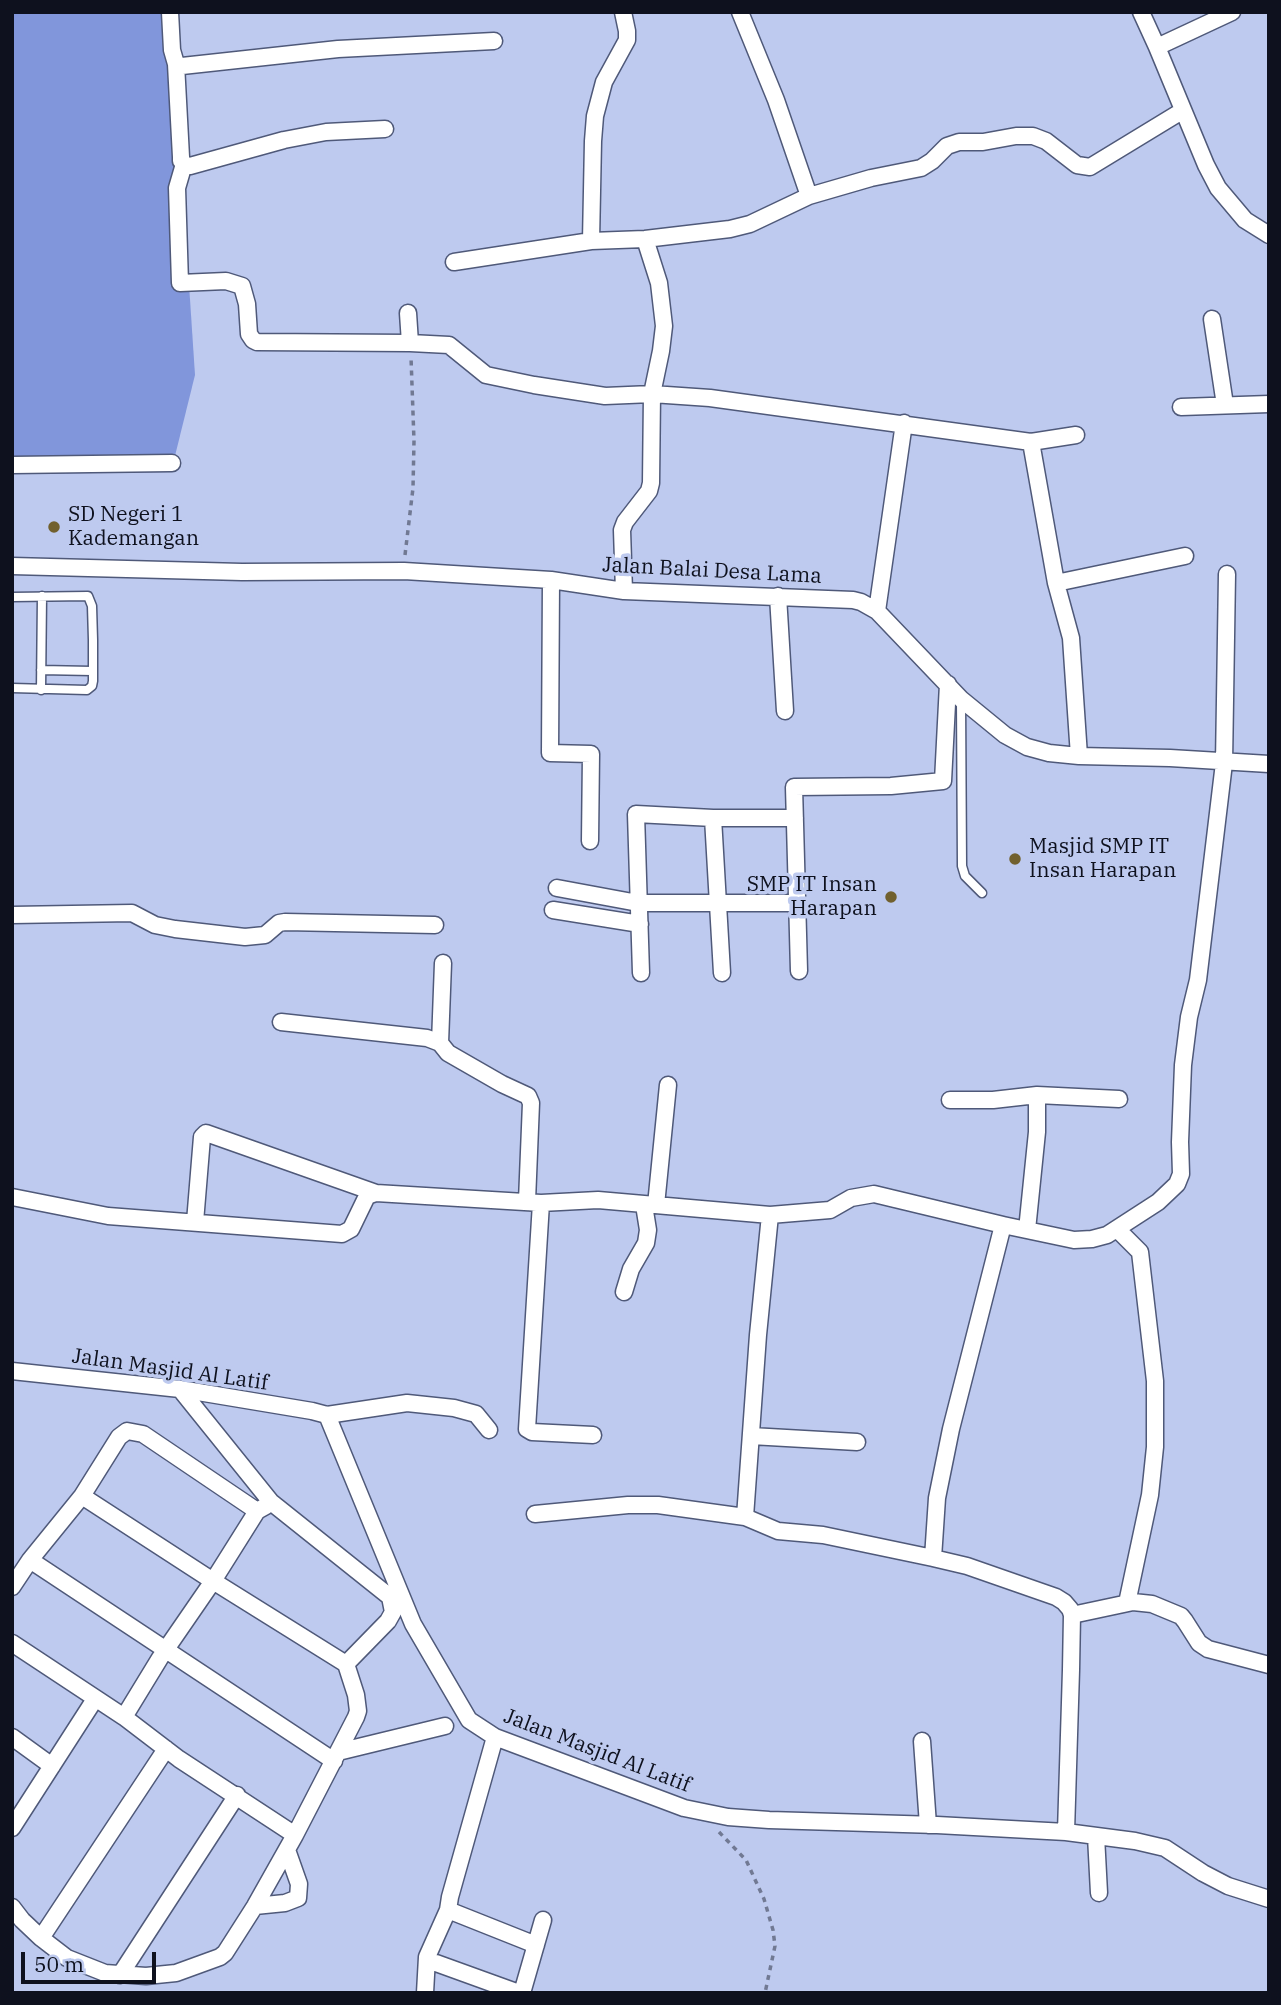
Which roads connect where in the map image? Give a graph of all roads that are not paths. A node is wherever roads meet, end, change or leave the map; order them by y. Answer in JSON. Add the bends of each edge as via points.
{"nodes":[{"id":1,"x":170,"y":12,"type":"edge"},
{"id":2,"x":623,"y":12,"type":"edge"},
{"id":3,"x":740,"y":12,"type":"edge"},
{"id":4,"x":1141,"y":12,"type":"edge"},
{"id":5,"x":1232,"y":12,"type":"edge"},
{"id":6,"x":494,"y":41,"type":"dead end"},
{"id":7,"x":1157,"y":47,"type":"junction"},
{"id":8,"x":176,"y":64,"type":"junction"},
{"id":9,"x":1182,"y":111,"type":"junction"},
{"id":10,"x":385,"y":129,"type":"dead end"},
{"id":11,"x":184,"y":164,"type":"junction"},
{"id":12,"x":809,"y":196,"type":"junction"},
{"id":13,"x":1269,"y":235,"type":"edge"},
{"id":14,"x":645,"y":239,"type":"junction"},
{"id":15,"x":591,"y":242,"type":"junction"},
{"id":16,"x":454,"y":262,"type":"dead end"},
{"id":17,"x":408,"y":313,"type":"dead end"},
{"id":18,"x":1212,"y":319,"type":"dead end"},
{"id":19,"x":410,"y":343,"type":"junction"},
{"id":20,"x":652,"y":394,"type":"junction"},
{"id":21,"x":1269,"y":404,"type":"edge"},
{"id":22,"x":1225,"y":405,"type":"junction"},
{"id":23,"x":1181,"y":407,"type":"dead end"},
{"id":24,"x":904,"y":423,"type":"junction"},
{"id":25,"x":1076,"y":435,"type":"dead end"},
{"id":26,"x":1031,"y":442,"type":"junction"},
{"id":27,"x":172,"y":463,"type":"dead end"},
{"id":28,"x":12,"y":465,"type":"edge"},
{"id":29,"x":1185,"y":556,"type":"dead end"},
{"id":30,"x":12,"y":566,"type":"edge"},
{"id":31,"x":1227,"y":573,"type":"dead end"},
{"id":32,"x":551,"y":580,"type":"junction"},
{"id":33,"x":1056,"y":583,"type":"junction"},
{"id":34,"x":624,"y":591,"type":"junction"},
{"id":35,"x":42,"y":596,"type":"junction"},
{"id":36,"x":778,"y":596,"type":"junction"},
{"id":37,"x":12,"y":597,"type":"edge"},
{"id":38,"x":877,"y":611,"type":"junction"},
{"id":39,"x":41,"y":670,"type":"junction"},
{"id":40,"x":92,"y":671,"type":"junction"},
{"id":41,"x":948,"y":684,"type":"junction"},
{"id":42,"x":12,"y":688,"type":"edge"},
{"id":43,"x":41,"y":690,"type":"junction"},
{"id":44,"x":961,"y":699,"type":"junction"},
{"id":45,"x":785,"y":711,"type":"dead end"},
{"id":46,"x":1079,"y":756,"type":"junction"},
{"id":47,"x":1224,"y":763,"type":"junction"},
{"id":48,"x":1269,"y":764,"type":"edge"},
{"id":49,"x":713,"y":818,"type":"junction"},
{"id":50,"x":795,"y":818,"type":"junction"},
{"id":51,"x":590,"y":841,"type":"dead end"},
{"id":52,"x":557,"y":888,"type":"dead end"},
{"id":53,"x":982,"y":893,"type":"dead end"},
{"id":54,"x":718,"y":902,"type":"junction"},
{"id":55,"x":638,"y":903,"type":"junction"},
{"id":56,"x":797,"y":903,"type":"junction"},
{"id":57,"x":553,"y":910,"type":"dead end"},
{"id":58,"x":12,"y":915,"type":"edge"},
{"id":59,"x":640,"y":924,"type":"junction"},
{"id":60,"x":435,"y":925,"type":"dead end"},
{"id":61,"x":443,"y":963,"type":"dead end"},
{"id":62,"x":799,"y":971,"type":"dead end"},
{"id":63,"x":722,"y":972,"type":"dead end"},
{"id":64,"x":641,"y":973,"type":"dead end"},
{"id":65,"x":281,"y":1022,"type":"dead end"},
{"id":66,"x":440,"y":1043,"type":"junction"},
{"id":67,"x":668,"y":1084,"type":"dead end"},
{"id":68,"x":1037,"y":1095,"type":"junction"},
{"id":69,"x":1119,"y":1099,"type":"dead end"},
{"id":70,"x":950,"y":1100,"type":"dead end"},
{"id":71,"x":376,"y":1193,"type":"junction"},
{"id":72,"x":12,"y":1197,"type":"edge"},
{"id":73,"x":534,"y":1202,"type":"junction"},
{"id":74,"x":650,"y":1205,"type":"junction"},
{"id":75,"x":770,"y":1215,"type":"junction"},
{"id":76,"x":195,"y":1222,"type":"junction"},
{"id":77,"x":1003,"y":1225,"type":"junction"},
{"id":78,"x":1117,"y":1229,"type":"junction"},
{"id":79,"x":1027,"y":1230,"type":"junction"},
{"id":80,"x":624,"y":1292,"type":"dead end"},
{"id":81,"x":12,"y":1371,"type":"edge"},
{"id":82,"x":180,"y":1389,"type":"junction"},
{"id":83,"x":327,"y":1415,"type":"junction"},
{"id":84,"x":489,"y":1430,"type":"dead end"},
{"id":85,"x":593,"y":1435,"type":"dead end"},
{"id":86,"x":751,"y":1436,"type":"junction"},
{"id":87,"x":857,"y":1442,"type":"dead end"},
{"id":88,"x":82,"y":1496,"type":"junction"},
{"id":89,"x":271,"y":1502,"type":"junction"},
{"id":90,"x":257,"y":1511,"type":"junction"},
{"id":91,"x":535,"y":1514,"type":"dead end"},
{"id":92,"x":745,"y":1517,"type":"junction"},
{"id":93,"x":933,"y":1558,"type":"junction"},
{"id":94,"x":30,"y":1560,"type":"junction"},
{"id":95,"x":213,"y":1581,"type":"junction"},
{"id":96,"x":12,"y":1587,"type":"edge"},
{"id":97,"x":1127,"y":1603,"type":"junction"},
{"id":98,"x":1072,"y":1615,"type":"junction"},
{"id":99,"x":12,"y":1643,"type":"edge"},
{"id":100,"x":166,"y":1650,"type":"junction"},
{"id":101,"x":346,"y":1664,"type":"junction"},
{"id":102,"x":1269,"y":1665,"type":"edge"},
{"id":103,"x":95,"y":1699,"type":"junction"},
{"id":104,"x":124,"y":1717,"type":"junction"},
{"id":105,"x":445,"y":1726,"type":"dead end"},
{"id":106,"x":12,"y":1737,"type":"edge"},
{"id":107,"x":495,"y":1737,"type":"junction"},
{"id":108,"x":922,"y":1741,"type":"dead end"},
{"id":109,"x":166,"y":1749,"type":"junction"},
{"id":110,"x":336,"y":1756,"type":"junction"},
{"id":111,"x":52,"y":1766,"type":"junction"},
{"id":112,"x":237,"y":1795,"type":"junction"},
{"id":113,"x":928,"y":1825,"type":"junction"},
{"id":114,"x":12,"y":1828,"type":"edge"},
{"id":115,"x":1066,"y":1832,"type":"junction"},
{"id":116,"x":295,"y":1835,"type":"junction"},
{"id":117,"x":1096,"y":1836,"type":"junction"},
{"id":118,"x":287,"y":1850,"type":"junction"},
{"id":119,"x":1099,"y":1893,"type":"dead end"},
{"id":120,"x":1269,"y":1899,"type":"edge"},
{"id":121,"x":255,"y":1906,"type":"junction"},
{"id":122,"x":12,"y":1907,"type":"edge"},
{"id":123,"x":448,"y":1910,"type":"junction"},
{"id":124,"x":543,"y":1920,"type":"dead end"},
{"id":125,"x":41,"y":1938,"type":"junction"},
{"id":126,"x":536,"y":1945,"type":"junction"},
{"id":127,"x":436,"y":1964,"type":"dead end"},
{"id":128,"x":120,"y":1975,"type":"junction"},
{"id":129,"x":425,"y":1993,"type":"edge"},
{"id":130,"x":520,"y":1993,"type":"edge"}],
"edges":[{"from":1,"to":8,"type":"street"},
{"from":2,"to":15,"type":"street","via":[[627,40],[604,82],[595,116]]},
{"from":3,"to":12,"type":"street"},
{"from":4,"to":7,"type":"street"},
{"from":5,"to":7,"type":"street"},
{"from":6,"to":8,"type":"street"},
{"from":7,"to":9,"type":"street"},
{"from":8,"to":11,"type":"street"},
{"from":9,"to":12,"type":"street","via":[[1090,167],[1077,165],[1046,141],[1016,136],[959,142],[921,168]]},
{"from":9,"to":13,"type":"street","via":[[1217,188],[1245,220]]},
{"from":10,"to":11,"type":"street","via":[[316,134]]},
{"from":11,"to":19,"type":"street","via":[[177,188],[180,283],[226,281],[242,286],[249,334],[257,342]]},
{"from":12,"to":14,"type":"street","via":[[750,225]]},
{"from":14,"to":15,"type":"street"},
{"from":14,"to":20,"type":"street","via":[[659,283],[664,326]]},
{"from":15,"to":16,"type":"street"},
{"from":17,"to":19,"type":"street"},
{"from":18,"to":22,"type":"street"},
{"from":19,"to":20,"type":"street","via":[[449,345],[486,375],[605,396]]},
{"from":20,"to":24,"type":"street"},
{"from":20,"to":34,"type":"street","via":[[651,483],[622,530]]},
{"from":21,"to":22,"type":"street"},
{"from":22,"to":23,"type":"street"},
{"from":24,"to":26,"type":"street"},
{"from":24,"to":38,"type":"street"},
{"from":25,"to":26,"type":"street"},
{"from":26,"to":33,"type":"street"},
{"from":27,"to":28,"type":"street"},
{"from":29,"to":33,"type":"street"},
{"from":30,"to":32,"type":"street","name":"Jalan Balai Desa Lama","via":[[404,571]]},
{"from":31,"to":47,"type":"street"},
{"from":32,"to":34,"type":"street","name":"Jalan Balai Desa Lama"},
{"from":32,"to":51,"type":"street","via":[[550,753],[591,754]]},
{"from":33,"to":46,"type":"street","via":[[1071,638]]},
{"from":34,"to":36,"type":"street","name":"Jalan Balai Desa Lama"},
{"from":35,"to":37,"type":"lane"},
{"from":35,"to":39,"type":"lane"},
{"from":35,"to":40,"type":"lane","via":[[89,598]]},
{"from":36,"to":38,"type":"street","name":"Jalan Balai Desa Lama","via":[[853,600]]},
{"from":36,"to":45,"type":"street"},
{"from":38,"to":41,"type":"street","name":"Jalan Balai Desa Lama"},
{"from":39,"to":40,"type":"lane"},
{"from":39,"to":43,"type":"lane"},
{"from":40,"to":43,"type":"lane","via":[[92,686],[87,690]]},
{"from":41,"to":44,"type":"street","name":"Jalan Balai Desa Lama"},
{"from":41,"to":50,"type":"street","via":[[943,781],[794,788]]},
{"from":42,"to":43,"type":"lane"},
{"from":44,"to":46,"type":"street","name":"Jalan Balai Desa Lama","via":[[1027,747]]},
{"from":44,"to":53,"type":"lane","via":[[962,866],[965,876]]},
{"from":46,"to":47,"type":"street","name":"Jalan Balai Desa Lama"},
{"from":47,"to":48,"type":"street","name":"Jalan Balai Desa Lama"},
{"from":47,"to":78,"type":"street","via":[[1183,1065],[1181,1174],[1158,1202]]},
{"from":49,"to":50,"type":"street"},
{"from":49,"to":54,"type":"street"},
{"from":49,"to":55,"type":"street","via":[[636,814]]},
{"from":50,"to":56,"type":"street"},
{"from":52,"to":55,"type":"street"},
{"from":54,"to":55,"type":"street"},
{"from":54,"to":56,"type":"street"},
{"from":54,"to":63,"type":"street"},
{"from":55,"to":59,"type":"street"},
{"from":56,"to":62,"type":"street"},
{"from":57,"to":59,"type":"street"},
{"from":58,"to":60,"type":"street","via":[[132,912],[155,925],[245,937],[265,935],[285,922]]},
{"from":59,"to":64,"type":"street"},
{"from":61,"to":66,"type":"street"},
{"from":65,"to":66,"type":"street"},
{"from":66,"to":73,"type":"street","via":[[448,1053],[531,1100]]},
{"from":67,"to":74,"type":"street"},
{"from":68,"to":69,"type":"street"},
{"from":68,"to":70,"type":"street"},
{"from":68,"to":79,"type":"street"},
{"from":71,"to":73,"type":"street"},
{"from":71,"to":76,"type":"street","via":[[367,1196],[351,1229],[342,1234]]},
{"from":71,"to":76,"type":"street","via":[[206,1133]]},
{"from":72,"to":76,"type":"street","via":[[108,1216]]},
{"from":73,"to":74,"type":"street","via":[[598,1200]]},
{"from":73,"to":85,"type":"street","via":[[527,1429]]},
{"from":74,"to":75,"type":"street"},
{"from":74,"to":80,"type":"street","via":[[646,1243]]},
{"from":75,"to":77,"type":"street","via":[[830,1210],[851,1198],[874,1194]]},
{"from":75,"to":86,"type":"street"},
{"from":77,"to":79,"type":"street"},
{"from":77,"to":93,"type":"street","via":[[951,1429],[937,1498]]},
{"from":78,"to":79,"type":"street","via":[[1092,1240]]},
{"from":78,"to":97,"type":"street","via":[[1140,1252],[1155,1381],[1150,1495]]},
{"from":81,"to":82,"type":"street","name":"Jalan Masjid Al Latif"},
{"from":82,"to":83,"type":"street","name":"Jalan Masjid Al Latif"},
{"from":82,"to":89,"type":"street"},
{"from":83,"to":84,"type":"street","via":[[418,1404],[476,1414]]},
{"from":83,"to":107,"type":"street","name":"Jalan Masjid Al Latif","via":[[413,1624],[469,1720]]},
{"from":86,"to":87,"type":"street"},
{"from":86,"to":92,"type":"street"},
{"from":88,"to":90,"type":"street","via":[[127,1431],[143,1434]]},
{"from":88,"to":94,"type":"street"},
{"from":88,"to":95,"type":"street"},
{"from":89,"to":90,"type":"street"},
{"from":89,"to":101,"type":"street","via":[[390,1597],[393,1612],[388,1621]]},
{"from":90,"to":95,"type":"street"},
{"from":91,"to":92,"type":"street","via":[[642,1504]]},
{"from":92,"to":93,"type":"street","via":[[778,1531],[823,1535]]},
{"from":93,"to":98,"type":"street","via":[[1056,1597],[1068,1605]]},
{"from":94,"to":96,"type":"street"},
{"from":94,"to":100,"type":"street"},
{"from":95,"to":100,"type":"street"},
{"from":95,"to":101,"type":"street"},
{"from":97,"to":98,"type":"street"},
{"from":97,"to":102,"type":"street","via":[[1152,1604],[1181,1616],[1208,1649]]},
{"from":98,"to":115,"type":"street"},
{"from":99,"to":103,"type":"street"},
{"from":100,"to":104,"type":"street"},
{"from":100,"to":110,"type":"street"},
{"from":101,"to":110,"type":"street","via":[[358,1711]]},
{"from":103,"to":104,"type":"street"},
{"from":103,"to":111,"type":"street"},
{"from":104,"to":109,"type":"street"},
{"from":105,"to":110,"type":"street"},
{"from":106,"to":111,"type":"street"},
{"from":107,"to":113,"type":"street","name":"Jalan Masjid Al Latif","via":[[684,1808],[728,1817]]},
{"from":107,"to":123,"type":"street"},
{"from":108,"to":113,"type":"street"},
{"from":109,"to":112,"type":"street"},
{"from":109,"to":125,"type":"street"},
{"from":110,"to":116,"type":"street"},
{"from":111,"to":114,"type":"street"},
{"from":112,"to":116,"type":"street"},
{"from":112,"to":128,"type":"street"},
{"from":113,"to":115,"type":"street","name":"Jalan Masjid Al Latif"},
{"from":115,"to":117,"type":"street","name":"Jalan Masjid Al Latif"},
{"from":116,"to":118,"type":"street"},
{"from":117,"to":119,"type":"street"},
{"from":117,"to":120,"type":"street","name":"Jalan Masjid Al Latif","via":[[1165,1848],[1203,1874]]},
{"from":118,"to":121,"type":"street"},
{"from":118,"to":121,"type":"street","via":[[297,1877],[298,1898]]},
{"from":121,"to":128,"type":"street","via":[[220,1956],[176,1973]]},
{"from":122,"to":125,"type":"street"},
{"from":123,"to":126,"type":"street"},
{"from":123,"to":129,"type":"street","via":[[427,1957]]},
{"from":124,"to":126,"type":"street"},
{"from":125,"to":128,"type":"street","via":[[67,1958]]},
{"from":126,"to":130,"type":"street"},
{"from":127,"to":130,"type":"street"}]}
